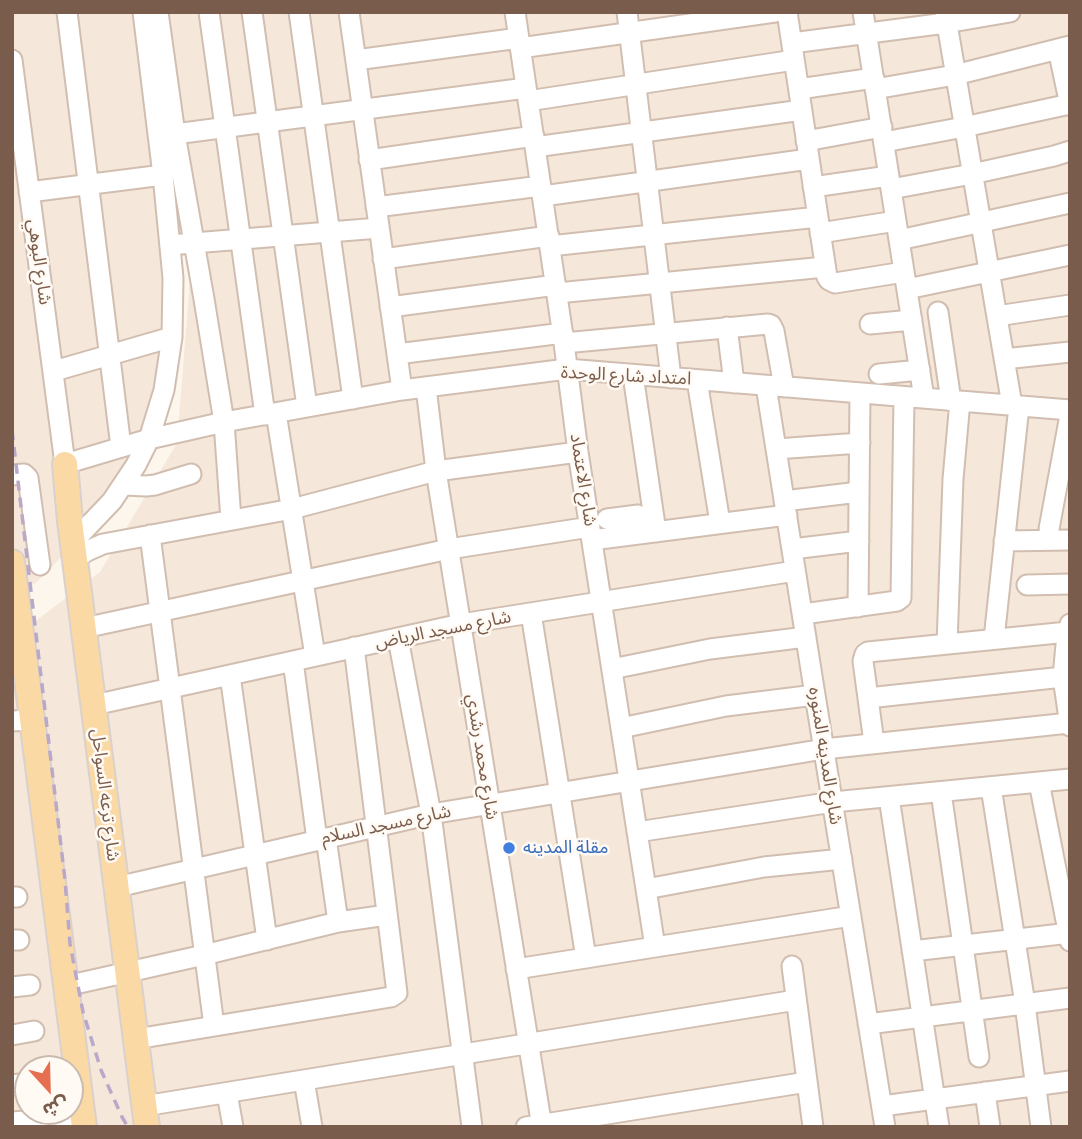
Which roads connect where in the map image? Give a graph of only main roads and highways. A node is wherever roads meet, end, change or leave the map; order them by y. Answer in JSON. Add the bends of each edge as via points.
{"nodes":[{"id":1,"x":65,"y":464,"type":"road end"},
{"id":2,"x":12,"y":562,"type":"edge"},
{"id":3,"x":13,"y":569,"type":"edge"},
{"id":4,"x":16,"y":620,"type":"edge"},
{"id":5,"x":22,"y":721,"type":"edge"},
{"id":6,"x":75,"y":1055,"type":"edge"},
{"id":7,"x":146,"y":1116,"type":"edge"}],
"edges":[{"from":1,"to":7,"type":"main road","name":"شارع ترعه السواحل"},
{"from":2,"to":3,"type":"main road"},
{"from":3,"to":4,"type":"main road"},
{"from":4,"to":5,"type":"main road"},
{"from":5,"to":6,"type":"main road"}]}
